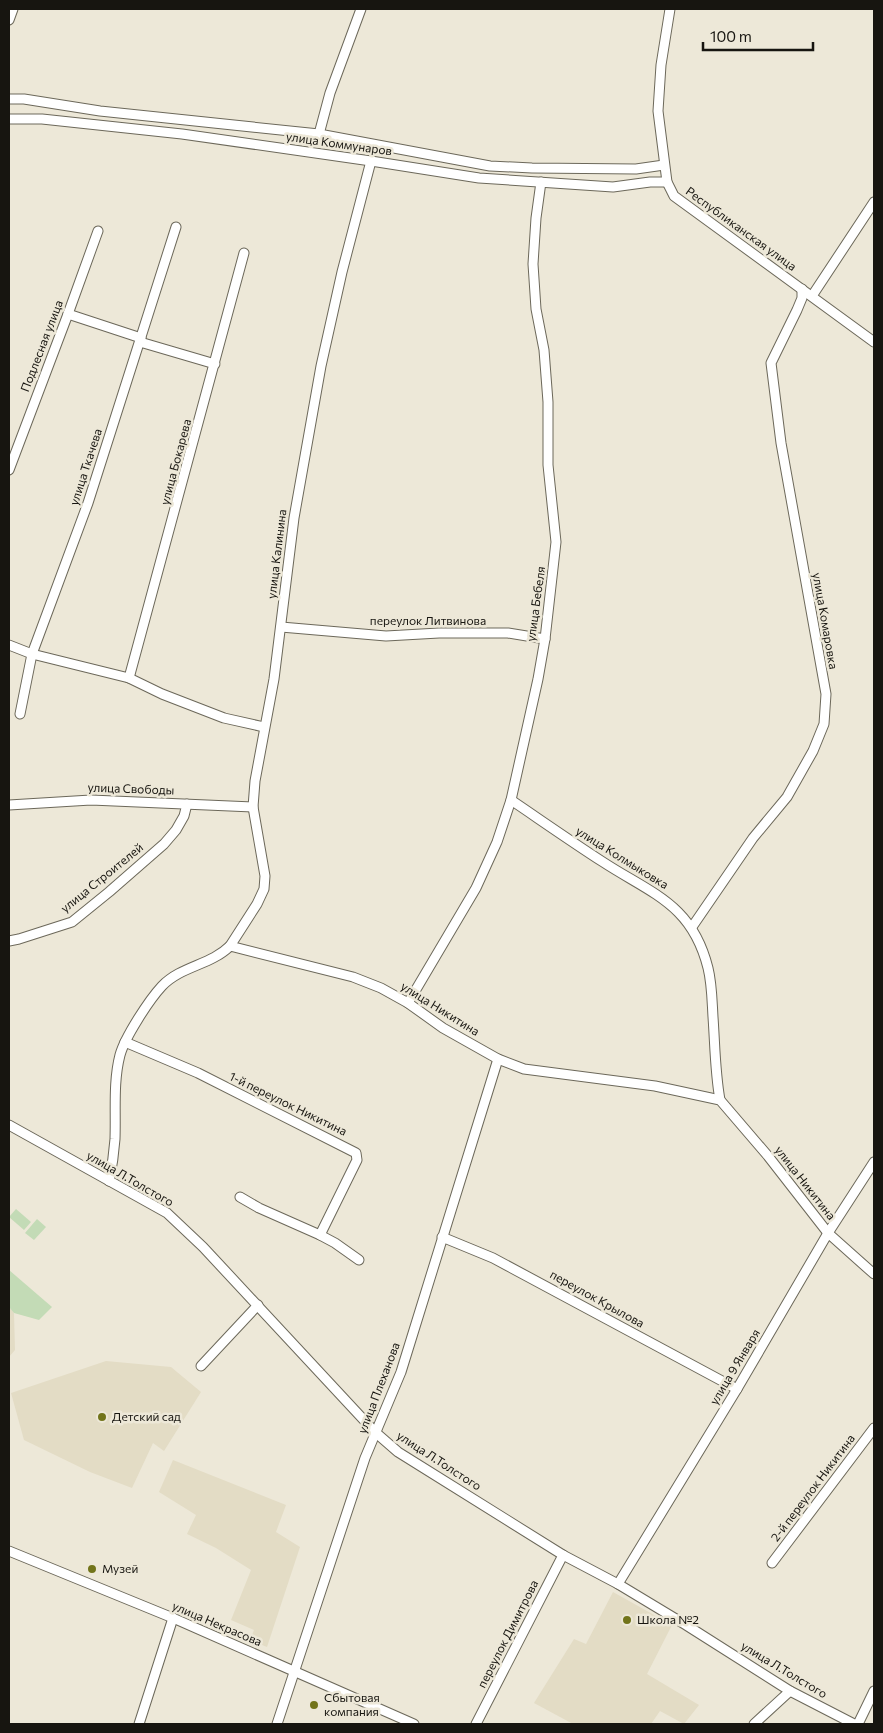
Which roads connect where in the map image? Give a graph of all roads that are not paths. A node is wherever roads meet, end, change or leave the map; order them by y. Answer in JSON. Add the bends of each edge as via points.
{"nodes":[{"id":1,"x":13,"y":9,"type":"edge"},
{"id":2,"x":361,"y":9,"type":"edge"},
{"id":3,"x":670,"y":9,"type":"edge"},
{"id":4,"x":9,"y":20,"type":"edge"},
{"id":5,"x":9,"y":99,"type":"edge"},
{"id":6,"x":9,"y":119,"type":"edge"},
{"id":7,"x":319,"y":134,"type":"junction"},
{"id":8,"x":371,"y":161,"type":"junction"},
{"id":9,"x":664,"y":165,"type":"junction"},
{"id":10,"x":541,"y":182,"type":"junction"},
{"id":11,"x":667,"y":182,"type":"junction"},
{"id":12,"x":874,"y":202,"type":"edge"},
{"id":13,"x":176,"y":227,"type":"dead end"},
{"id":14,"x":98,"y":231,"type":"dead end"},
{"id":15,"x":244,"y":252,"type":"dead end"},
{"id":16,"x":802,"y":289,"type":"junction"},
{"id":17,"x":812,"y":296,"type":"junction"},
{"id":18,"x":68,"y":314,"type":"junction"},
{"id":19,"x":141,"y":340,"type":"junction"},
{"id":20,"x":874,"y":342,"type":"edge"},
{"id":21,"x":215,"y":364,"type":"junction"},
{"id":22,"x":9,"y":470,"type":"edge"},
{"id":23,"x":281,"y":627,"type":"junction"},
{"id":24,"x":544,"y":639,"type":"junction"},
{"id":25,"x":9,"y":645,"type":"edge"},
{"id":26,"x":32,"y":654,"type":"junction"},
{"id":27,"x":129,"y":678,"type":"junction"},
{"id":28,"x":20,"y":714,"type":"dead end"},
{"id":29,"x":264,"y":727,"type":"junction"},
{"id":30,"x":511,"y":800,"type":"junction"},
{"id":31,"x":188,"y":804,"type":"junction"},
{"id":32,"x":9,"y":805,"type":"edge"},
{"id":33,"x":253,"y":807,"type":"junction"},
{"id":34,"x":692,"y":927,"type":"junction"},
{"id":35,"x":9,"y":941,"type":"edge"},
{"id":36,"x":230,"y":946,"type":"junction"},
{"id":37,"x":408,"y":1002,"type":"junction"},
{"id":38,"x":126,"y":1042,"type":"junction"},
{"id":39,"x":498,"y":1059,"type":"junction"},
{"id":40,"x":720,"y":1100,"type":"junction"},
{"id":41,"x":9,"y":1125,"type":"edge"},
{"id":42,"x":874,"y":1162,"type":"edge"},
{"id":43,"x":109,"y":1181,"type":"junction"},
{"id":44,"x":240,"y":1197,"type":"dead end"},
{"id":45,"x":828,"y":1233,"type":"junction"},
{"id":46,"x":320,"y":1235,"type":"junction"},
{"id":47,"x":442,"y":1237,"type":"junction"},
{"id":48,"x":359,"y":1260,"type":"dead end"},
{"id":49,"x":874,"y":1274,"type":"edge"},
{"id":50,"x":258,"y":1306,"type":"junction"},
{"id":51,"x":201,"y":1366,"type":"dead end"},
{"id":52,"x":737,"y":1390,"type":"junction"},
{"id":53,"x":874,"y":1428,"type":"edge"},
{"id":54,"x":375,"y":1432,"type":"junction"},
{"id":55,"x":9,"y":1551,"type":"edge"},
{"id":56,"x":563,"y":1555,"type":"junction"},
{"id":57,"x":772,"y":1563,"type":"dead end"},
{"id":58,"x":618,"y":1584,"type":"junction"},
{"id":59,"x":173,"y":1618,"type":"junction"},
{"id":60,"x":295,"y":1672,"type":"junction"},
{"id":61,"x":790,"y":1691,"type":"junction"},
{"id":62,"x":874,"y":1691,"type":"edge"},
{"id":63,"x":139,"y":1724,"type":"edge"},
{"id":64,"x":277,"y":1724,"type":"edge"},
{"id":65,"x":414,"y":1724,"type":"edge"},
{"id":66,"x":476,"y":1724,"type":"edge"},
{"id":67,"x":754,"y":1724,"type":"edge"},
{"id":68,"x":856,"y":1724,"type":"edge"}],
"edges":[{"from":1,"to":4,"type":"street"},
{"from":2,"to":7,"type":"street","via":[[330,93]]},
{"from":3,"to":9,"type":"street","name":"Республиканская улица","via":[[658,110]]},
{"from":5,"to":7,"type":"street","name":"улица Коммунаров"},
{"from":6,"to":8,"type":"street","name":"улица Коммунаров","via":[[42,119],[182,134]]},
{"from":7,"to":9,"type":"street","name":"улица Коммунаров","via":[[490,166],[636,168]]},
{"from":8,"to":10,"type":"street","name":"улица Коммунаров","via":[[479,178]]},
{"from":8,"to":23,"type":"street","name":"улица Калинина","via":[[321,366],[294,518]]},
{"from":9,"to":11,"type":"street","name":"Республиканская улица"},
{"from":10,"to":11,"type":"street","name":"улица Коммунаров","via":[[613,187]]},
{"from":10,"to":24,"type":"street","name":"улица Бебеля","via":[[533,264],[536,309],[544,350],[548,465],[556,542]]},
{"from":11,"to":16,"type":"street","name":"Республиканская улица","via":[[674,196]]},
{"from":12,"to":17,"type":"street"},
{"from":13,"to":19,"type":"street","name":"улица Ткачева"},
{"from":14,"to":18,"type":"street","name":"Подлесная улица"},
{"from":15,"to":21,"type":"street","name":"улица Бокарева"},
{"from":16,"to":17,"type":"street","name":"Республиканская улица"},
{"from":16,"to":34,"type":"street","name":"улица Комаровка","via":[[797,310],[771,363],[781,443],[826,694],[824,724],[787,797],[753,838]]},
{"from":17,"to":20,"type":"street","name":"Республиканская улица"},
{"from":18,"to":19,"type":"street"},
{"from":18,"to":22,"type":"street","name":"Подлесная улица"},
{"from":19,"to":21,"type":"street"},
{"from":19,"to":26,"type":"street","name":"улица Ткачева","via":[[88,504]]},
{"from":21,"to":27,"type":"street","name":"улица Бокарева"},
{"from":23,"to":24,"type":"street","name":"переулок Литвинова","via":[[386,636],[439,632],[508,633]]},
{"from":23,"to":29,"type":"street","name":"улица Калинина"},
{"from":24,"to":30,"type":"street","name":"улица Бебеля"},
{"from":25,"to":26,"type":"street"},
{"from":26,"to":27,"type":"street"},
{"from":26,"to":28,"type":"street","name":"улица Ткачева"},
{"from":27,"to":29,"type":"street","via":[[224,718]]},
{"from":29,"to":33,"type":"street","name":"улица Калинина"},
{"from":30,"to":34,"type":"street","name":"улица Колмыковка","via":[[604,863],[662,896]]},
{"from":30,"to":37,"type":"street","name":"улица Бебеля","via":[[497,842],[476,888]]},
{"from":31,"to":32,"type":"street","name":"улица Свободы","via":[[91,800]]},
{"from":31,"to":33,"type":"street","name":"улица Свободы"},
{"from":31,"to":35,"type":"street","name":"улица Строителей","via":[[176,830],[164,844],[72,922]]},
{"from":33,"to":36,"type":"street","name":"улица Калинина","via":[[265,876],[264,889]]},
{"from":34,"to":40,"type":"street","name":"улица Колмыковка","via":[[701,946],[712,989]]},
{"from":36,"to":37,"type":"street","name":"улица Никитина","via":[[353,977]]},
{"from":36,"to":38,"type":"street","via":[[222,954],[182,971],[162,986]]},
{"from":37,"to":39,"type":"street","name":"улица Никитина","via":[[443,1028]]},
{"from":38,"to":43,"type":"street","via":[[120,1053],[116,1075],[115,1141]]},
{"from":38,"to":46,"type":"street","name":"1-й переулок Никитина","via":[[356,1153],[356,1160]]},
{"from":39,"to":40,"type":"street","name":"улица Никитина","via":[[532,1070],[655,1086]]},
{"from":39,"to":47,"type":"street","name":"улица Плеханова"},
{"from":40,"to":45,"type":"street","name":"улица Никитина"},
{"from":41,"to":43,"type":"street","name":"улица Л.Толстого"},
{"from":42,"to":45,"type":"street","name":"улица 9 Января"},
{"from":43,"to":50,"type":"street","name":"улица Л.Толстого","via":[[167,1213]]},
{"from":44,"to":46,"type":"street"},
{"from":45,"to":49,"type":"street","name":"улица Никитина"},
{"from":45,"to":52,"type":"street","name":"улица 9 Января"},
{"from":46,"to":48,"type":"street"},
{"from":47,"to":52,"type":"street","name":"переулок Крылова","via":[[493,1258]]},
{"from":47,"to":54,"type":"street","name":"улица Плеханова","via":[[400,1372]]},
{"from":50,"to":51,"type":"street"},
{"from":50,"to":54,"type":"street","name":"улица Л.Толстого"},
{"from":52,"to":58,"type":"street","name":"улица 9 Января"},
{"from":53,"to":57,"type":"street","name":"2-й переулок Никитина"},
{"from":54,"to":56,"type":"street","name":"улица Л.Толстого","via":[[414,1463]]},
{"from":54,"to":60,"type":"street","name":"улица Плеханова"},
{"from":55,"to":59,"type":"street","name":"улица Некрасова"},
{"from":56,"to":58,"type":"street","name":"улица Л.Толстого"},
{"from":56,"to":66,"type":"street","name":"переулок Димитрова"},
{"from":58,"to":61,"type":"street","name":"улица Л.Толстого"},
{"from":59,"to":60,"type":"street","name":"улица Некрасова"},
{"from":59,"to":63,"type":"street"},
{"from":60,"to":64,"type":"street","name":"улица Плеханова"},
{"from":60,"to":65,"type":"street","name":"улица Некрасова"},
{"from":61,"to":67,"type":"street"},
{"from":61,"to":68,"type":"street","name":"улица Л.Толстого"},
{"from":62,"to":68,"type":"street"}]}
